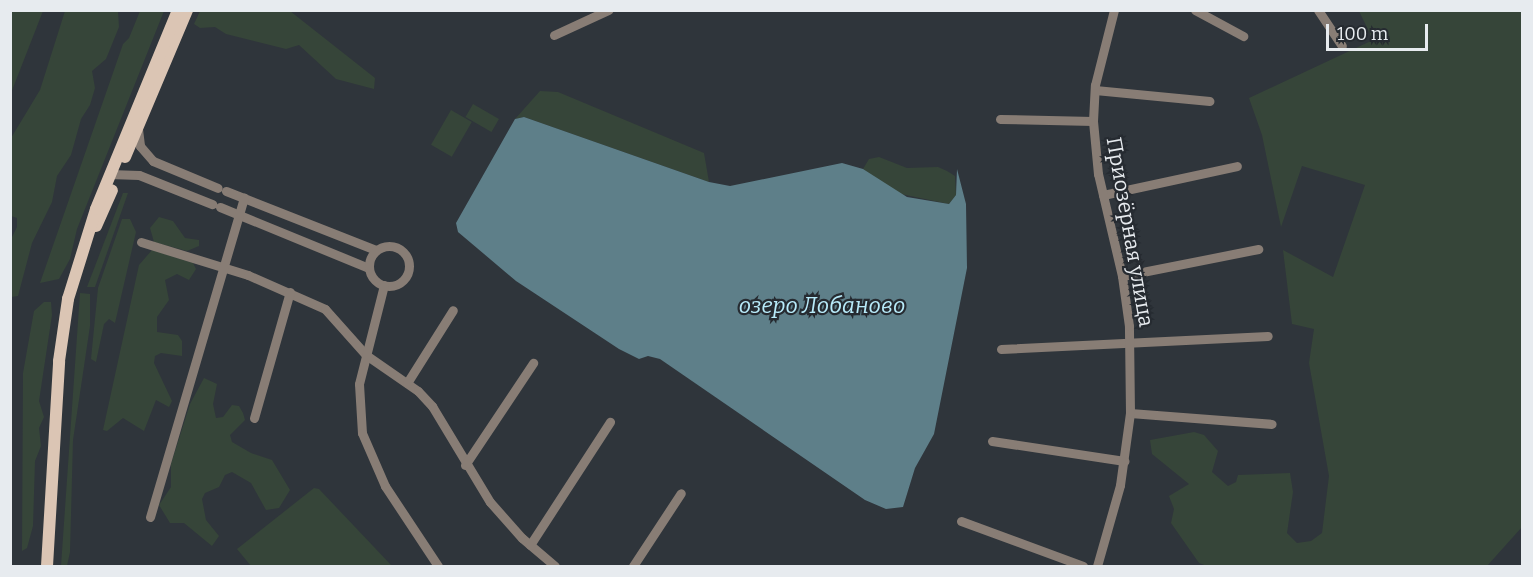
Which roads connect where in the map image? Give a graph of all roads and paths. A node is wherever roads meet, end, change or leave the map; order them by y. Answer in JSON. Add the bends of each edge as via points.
{"nodes":[{"id":1,"x":178,"y":10,"type":"edge"},
{"id":2,"x":187,"y":10,"type":"edge"},
{"id":3,"x":608,"y":10,"type":"edge"},
{"id":4,"x":1114,"y":10,"type":"edge"},
{"id":5,"x":1196,"y":10,"type":"edge"},
{"id":6,"x":1318,"y":10,"type":"edge"},
{"id":7,"x":554,"y":35,"type":"dead end"},
{"id":8,"x":1243,"y":36,"type":"dead end"},
{"id":9,"x":1342,"y":46,"type":"dead end"},
{"id":10,"x":1095,"y":90,"type":"junction"},
{"id":11,"x":1209,"y":101,"type":"dead end"},
{"id":12,"x":1000,"y":119,"type":"dead end"},
{"id":13,"x":1093,"y":121,"type":"junction"},
{"id":14,"x":138,"y":124,"type":"junction"},
{"id":15,"x":1237,"y":166,"type":"dead end"},
{"id":16,"x":114,"y":174,"type":"junction"},
{"id":17,"x":1103,"y":195,"type":"junction"},
{"id":18,"x":244,"y":198,"type":"junction"},
{"id":19,"x":238,"y":214,"type":"junction"},
{"id":20,"x":141,"y":242,"type":"dead end"},
{"id":21,"x":1258,"y":249,"type":"dead end"},
{"id":22,"x":375,"y":250,"type":"junction"},
{"id":23,"x":223,"y":267,"type":"junction"},
{"id":24,"x":369,"y":268,"type":"junction"},
{"id":25,"x":1122,"y":276,"type":"junction"},
{"id":26,"x":384,"y":285,"type":"junction"},
{"id":27,"x":290,"y":292,"type":"junction"},
{"id":28,"x":453,"y":310,"type":"dead end"},
{"id":29,"x":1268,"y":336,"type":"dead end"},
{"id":30,"x":1130,"y":343,"type":"junction"},
{"id":31,"x":1001,"y":349,"type":"dead end"},
{"id":32,"x":366,"y":355,"type":"junction"},
{"id":33,"x":533,"y":363,"type":"dead end"},
{"id":34,"x":407,"y":383,"type":"junction"},
{"id":35,"x":1130,"y":413,"type":"junction"},
{"id":36,"x":254,"y":418,"type":"dead end"},
{"id":37,"x":610,"y":422,"type":"dead end"},
{"id":38,"x":1272,"y":424,"type":"dead end"},
{"id":39,"x":992,"y":441,"type":"dead end"},
{"id":40,"x":1124,"y":461,"type":"junction"},
{"id":41,"x":465,"y":465,"type":"junction"},
{"id":42,"x":681,"y":493,"type":"dead end"},
{"id":43,"x":150,"y":517,"type":"dead end"},
{"id":44,"x":961,"y":521,"type":"dead end"},
{"id":45,"x":530,"y":545,"type":"junction"},
{"id":46,"x":47,"y":567,"type":"edge"},
{"id":47,"x":438,"y":567,"type":"edge"},
{"id":48,"x":555,"y":567,"type":"edge"},
{"id":49,"x":633,"y":567,"type":"edge"},
{"id":50,"x":1083,"y":567,"type":"edge"},
{"id":51,"x":1096,"y":567,"type":"edge"}],
"edges":[{"from":1,"to":16,"type":"main road"},
{"from":2,"to":14,"type":"main road"},
{"from":3,"to":7,"type":"street"},
{"from":4,"to":10,"type":"street","name":"Приозёрная улица","via":[[1103,39]]},
{"from":5,"to":8,"type":"street"},
{"from":6,"to":9,"type":"street"},
{"from":10,"to":11,"type":"street"},
{"from":10,"to":13,"type":"street","name":"Приозёрная улица"},
{"from":12,"to":13,"type":"street"},
{"from":13,"to":17,"type":"street","name":"Приозёрная улица"},
{"from":14,"to":16,"type":"main road"},
{"from":14,"to":18,"type":"street","via":[[140,146],[153,161]]},
{"from":15,"to":17,"type":"street"},
{"from":16,"to":19,"type":"street","via":[[139,175]]},
{"from":16,"to":46,"type":"main road","via":[[81,257],[61,335]]},
{"from":17,"to":25,"type":"street","name":"Приозёрная улица"},
{"from":18,"to":19,"type":"street"},
{"from":18,"to":22,"type":"street"},
{"from":19,"to":23,"type":"street"},
{"from":19,"to":24,"type":"street"},
{"from":20,"to":23,"type":"street"},
{"from":21,"to":25,"type":"street"},
{"from":22,"to":24,"type":"street"},
{"from":22,"to":26,"type":"street","via":[[387,245],[399,248],[410,264],[402,281]]},
{"from":23,"to":27,"type":"street"},
{"from":23,"to":43,"type":"street"},
{"from":24,"to":26,"type":"street","via":[[375,281]]},
{"from":25,"to":30,"type":"street","name":"Приозёрная улица"},
{"from":26,"to":32,"type":"street"},
{"from":27,"to":32,"type":"street","via":[[325,309]]},
{"from":27,"to":36,"type":"street"},
{"from":28,"to":34,"type":"street"},
{"from":29,"to":30,"type":"street"},
{"from":30,"to":31,"type":"street"},
{"from":30,"to":35,"type":"street","name":"Приозёрная улица"},
{"from":32,"to":34,"type":"street"},
{"from":32,"to":47,"type":"street","via":[[359,384],[362,433],[385,486]]},
{"from":33,"to":41,"type":"street"},
{"from":34,"to":41,"type":"street","via":[[432,406]]},
{"from":35,"to":38,"type":"street"},
{"from":35,"to":40,"type":"street","name":"Приозёрная улица"},
{"from":37,"to":45,"type":"street"},
{"from":39,"to":40,"type":"street"},
{"from":40,"to":51,"type":"street","name":"Приозёрная улица"},
{"from":41,"to":45,"type":"street","via":[[490,501]]},
{"from":42,"to":49,"type":"street"},
{"from":44,"to":50,"type":"street"},
{"from":45,"to":48,"type":"street"}]}
